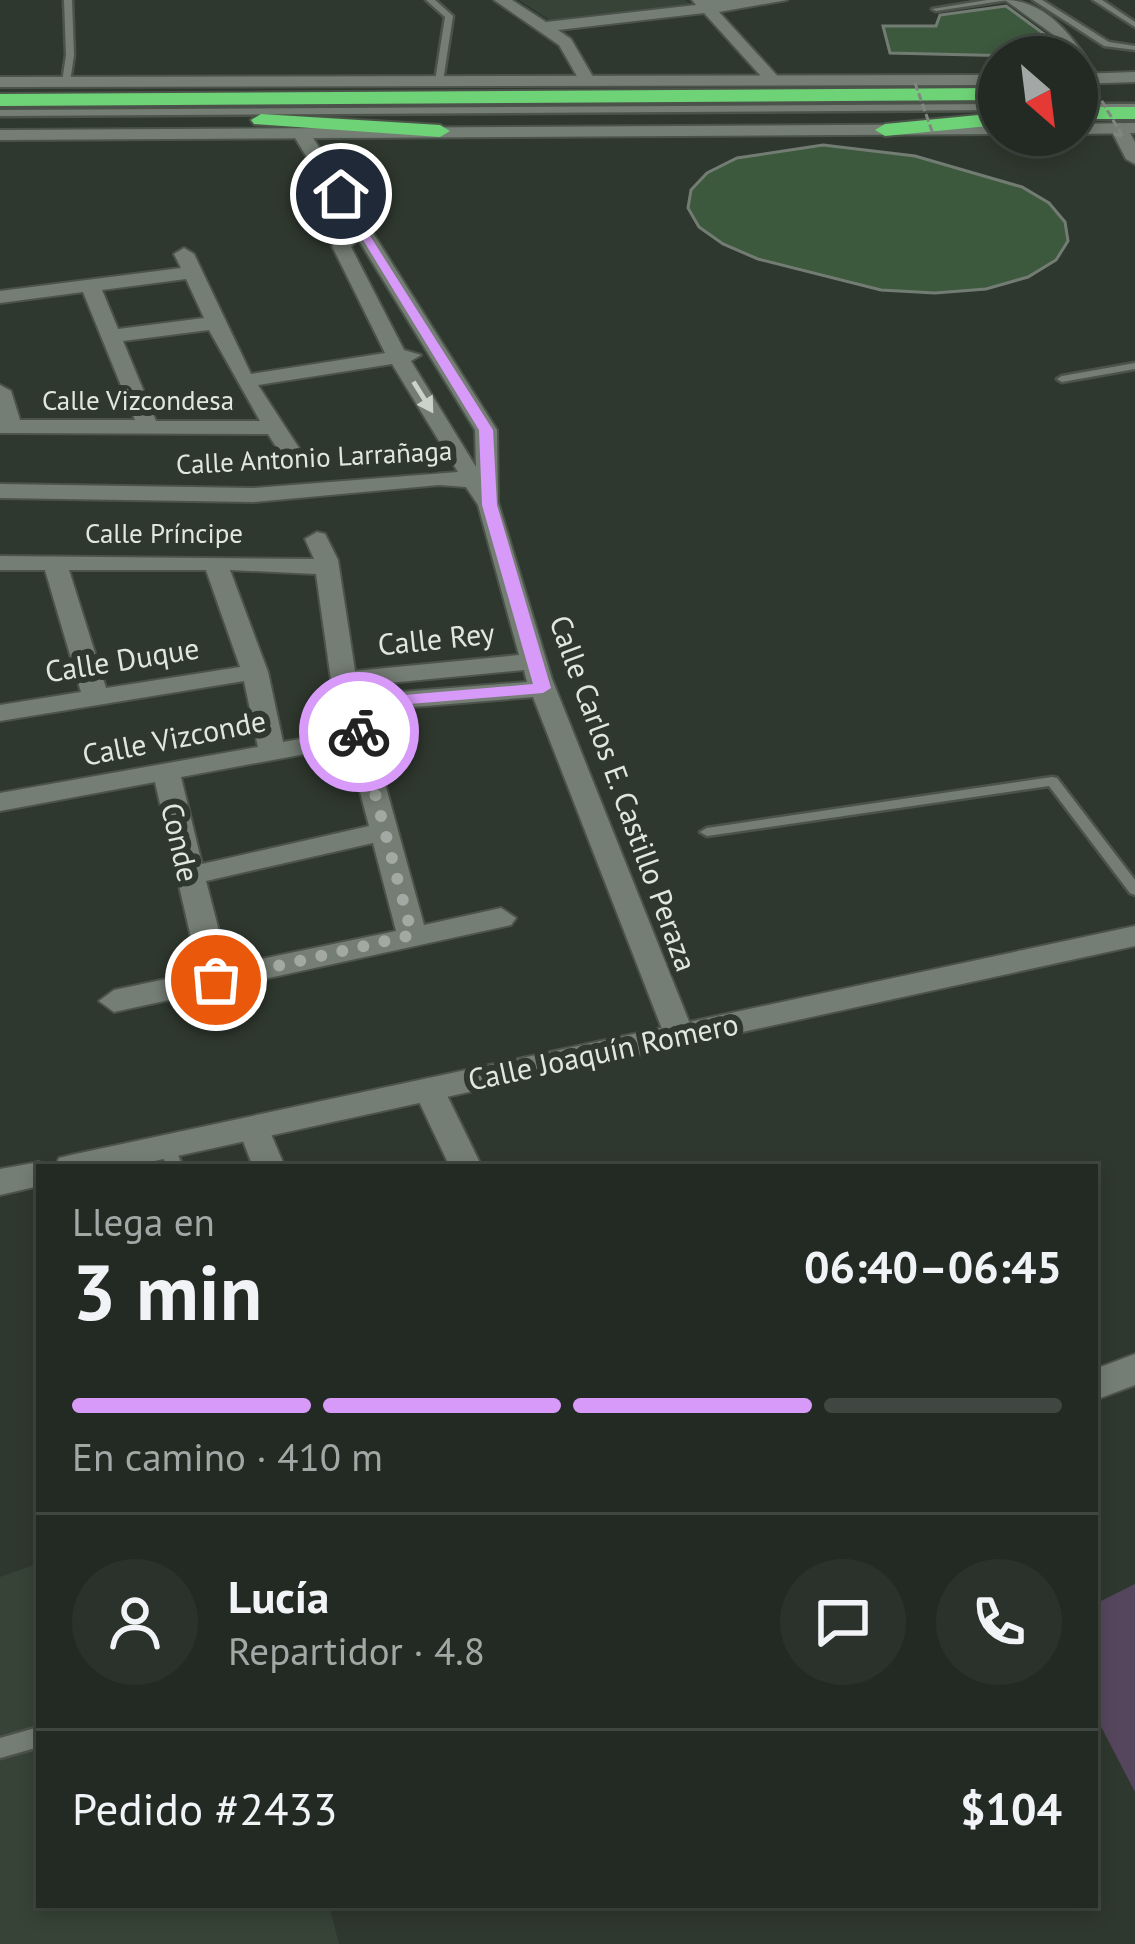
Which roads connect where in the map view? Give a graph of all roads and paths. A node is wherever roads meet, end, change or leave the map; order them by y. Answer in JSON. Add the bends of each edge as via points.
{"nodes":[{"id":1,"x":68,"y":0,"type":"edge"},
{"id":2,"x":430,"y":0,"type":"edge"},
{"id":3,"x":502,"y":0,"type":"edge"},
{"id":4,"x":779,"y":0,"type":"edge"},
{"id":5,"x":1009,"y":0,"type":"edge"},
{"id":6,"x":1037,"y":0,"type":"edge"},
{"id":7,"x":1097,"y":0,"type":"edge"},
{"id":8,"x":705,"y":4,"type":"edge"},
{"id":9,"x":936,"y":9,"type":"dead end"},
{"id":10,"x":1135,"y":25,"type":"edge"},
{"id":11,"x":546,"y":27,"type":"junction"},
{"id":12,"x":1060,"y":36,"type":"edge"},
{"id":13,"x":1098,"y":44,"type":"edge"},
{"id":14,"x":1107,"y":44,"type":"junction"},
{"id":15,"x":1131,"y":48,"type":"edge"},
{"id":16,"x":1135,"y":61,"type":"edge"},
{"id":17,"x":1135,"y":77,"type":"edge"},
{"id":18,"x":978,"y":80,"type":"edge"},
{"id":19,"x":439,"y":81,"type":"junction"},
{"id":20,"x":0,"y":82,"type":"edge"},
{"id":21,"x":66,"y":82,"type":"junction"},
{"id":22,"x":588,"y":82,"type":"junction"},
{"id":23,"x":722,"y":82,"type":"junction"},
{"id":24,"x":774,"y":82,"type":"junction"},
{"id":25,"x":915,"y":83,"type":"dead end"},
{"id":26,"x":1098,"y":89,"type":"edge"},
{"id":27,"x":1098,"y":94,"type":"edge"},
{"id":28,"x":550,"y":96,"type":"junction"},
{"id":29,"x":267,"y":98,"type":"junction"},
{"id":30,"x":0,"y":101,"type":"edge"},
{"id":31,"x":1098,"y":102,"type":"edge"},
{"id":32,"x":978,"y":106,"type":"edge"},
{"id":33,"x":978,"y":106,"type":"edge"},
{"id":34,"x":978,"y":106,"type":"edge"},
{"id":35,"x":978,"y":106,"type":"edge"},
{"id":36,"x":978,"y":110,"type":"edge"},
{"id":37,"x":1130,"y":114,"type":"edge"},
{"id":38,"x":0,"y":115,"type":"edge"},
{"id":39,"x":216,"y":118,"type":"junction"},
{"id":40,"x":1098,"y":123,"type":"edge"},
{"id":41,"x":978,"y":129,"type":"edge"},
{"id":42,"x":886,"y":130,"type":"junction"},
{"id":43,"x":440,"y":131,"type":"junction"},
{"id":44,"x":302,"y":133,"type":"junction"},
{"id":45,"x":933,"y":134,"type":"dead end"},
{"id":46,"x":0,"y":135,"type":"edge"},
{"id":47,"x":1135,"y":159,"type":"edge"},
{"id":48,"x":361,"y":224,"type":"junction"},
{"id":49,"x":90,"y":285,"type":"junction"},
{"id":50,"x":0,"y":297,"type":"edge"},
{"id":51,"x":215,"y":323,"type":"junction"},
{"id":52,"x":111,"y":336,"type":"junction"},
{"id":53,"x":431,"y":344,"type":"junction"},
{"id":54,"x":393,"y":349,"type":"junction"},
{"id":55,"x":1135,"y":366,"type":"edge"},
{"id":56,"x":241,"y":374,"type":"junction"},
{"id":57,"x":1062,"y":379,"type":"dead end"},
{"id":58,"x":0,"y":391,"type":"edge"},
{"id":59,"x":5,"y":426,"type":"edge"},
{"id":60,"x":148,"y":427,"type":"junction"},
{"id":61,"x":275,"y":428,"type":"junction"},
{"id":62,"x":287,"y":448,"type":"dead end"},
{"id":63,"x":482,"y":489,"type":"junction"},
{"id":64,"x":0,"y":491,"type":"edge"},
{"id":65,"x":317,"y":539,"type":"dead end"},
{"id":66,"x":0,"y":563,"type":"edge"},
{"id":67,"x":56,"y":563,"type":"junction"},
{"id":68,"x":215,"y":563,"type":"junction"},
{"id":69,"x":327,"y":569,"type":"junction"},
{"id":70,"x":256,"y":672,"type":"junction"},
{"id":71,"x":538,"y":675,"type":"junction"},
{"id":72,"x":348,"y":692,"type":"junction"},
{"id":73,"x":95,"y":696,"type":"junction"},
{"id":74,"x":0,"y":713,"type":"edge"},
{"id":75,"x":360,"y":736,"type":"junction"},
{"id":76,"x":272,"y":752,"type":"junction"},
{"id":77,"x":166,"y":773,"type":"junction"},
{"id":78,"x":0,"y":802,"type":"edge"},
{"id":79,"x":385,"y":831,"type":"junction"},
{"id":80,"x":707,"y":832,"type":"dead end"},
{"id":81,"x":188,"y":876,"type":"junction"},
{"id":82,"x":1135,"y":890,"type":"edge"},
{"id":83,"x":501,"y":918,"type":"dead end"},
{"id":84,"x":412,"y":935,"type":"junction"},
{"id":85,"x":1135,"y":936,"type":"edge"},
{"id":86,"x":216,"y":980,"type":"junction"},
{"id":87,"x":114,"y":1001,"type":"dead end"},
{"id":88,"x":680,"y":1034,"type":"junction"},
{"id":89,"x":429,"y":1089,"type":"junction"},
{"id":90,"x":254,"y":1128,"type":"junction"},
{"id":91,"x":171,"y":1157,"type":"edge"},
{"id":92,"x":101,"y":1164,"type":"edge"},
{"id":93,"x":268,"y":1164,"type":"edge"},
{"id":94,"x":465,"y":1164,"type":"edge"},
{"id":95,"x":36,"y":1175,"type":"edge"},
{"id":96,"x":0,"y":1182,"type":"edge"},
{"id":97,"x":1135,"y":1369,"type":"edge"},
{"id":98,"x":1098,"y":1384,"type":"edge"},
{"id":99,"x":36,"y":1738,"type":"edge"},
{"id":100,"x":0,"y":1748,"type":"edge"}],
"edges":[{"from":1,"to":21,"type":"lane"},
{"from":2,"to":19,"type":"lane","via":[[449,16]]},
{"from":3,"to":11,"type":"street"},
{"from":4,"to":8,"type":"street"},
{"from":5,"to":9,"type":"lane"},
{"from":5,"to":12,"type":"street"},
{"from":6,"to":14,"type":"lane"},
{"from":7,"to":10,"type":"lane"},
{"from":8,"to":11,"type":"street"},
{"from":8,"to":24,"type":"street"},
{"from":11,"to":22,"type":"street"},
{"from":13,"to":14,"type":"lane"},
{"from":14,"to":15,"type":"lane"},
{"from":15,"to":16,"type":"lane"},
{"from":17,"to":26,"type":"street"},
{"from":18,"to":24,"type":"street"},
{"from":19,"to":21,"type":"street"},
{"from":19,"to":22,"type":"street"},
{"from":20,"to":21,"type":"street"},
{"from":21,"to":29,"type":"highway"},
{"from":22,"to":23,"type":"street"},
{"from":23,"to":24,"type":"street"},
{"from":23,"to":28,"type":"highway"},
{"from":25,"to":45,"type":"path","bridge":true},
{"from":27,"to":37,"type":"path","bridge":true,"via":[[1123,137]]},
{"from":28,"to":29,"type":"highway"},
{"from":28,"to":32,"type":"highway"},
{"from":29,"to":30,"type":"highway"},
{"from":30,"to":33,"type":"lane"},
{"from":31,"to":37,"type":"highway"},
{"from":34,"to":38,"type":"lane"},
{"from":35,"to":39,"type":"highway"},
{"from":36,"to":42,"type":"highway"},
{"from":37,"to":40,"type":"street"},
{"from":37,"to":47,"type":"street"},
{"from":38,"to":39,"type":"highway"},
{"from":39,"to":43,"type":"highway"},
{"from":41,"to":42,"type":"street"},
{"from":42,"to":43,"type":"street"},
{"from":43,"to":44,"type":"street"},
{"from":44,"to":46,"type":"street"},
{"from":44,"to":48,"type":"street","name":"Calle Carlos E. Castillo Peraza"},
{"from":48,"to":53,"type":"street","name":"Calle Carlos E. Castillo Peraza"},
{"from":48,"to":54,"type":"street","name":"Calle Carlos E. Castillo Peraza","via":[[341,246]]},
{"from":49,"to":50,"type":"street"},
{"from":49,"to":51,"type":"street","via":[[188,263]]},
{"from":49,"to":52,"type":"street"},
{"from":51,"to":52,"type":"street"},
{"from":51,"to":56,"type":"street"},
{"from":52,"to":60,"type":"street"},
{"from":53,"to":54,"type":"street"},
{"from":53,"to":63,"type":"street","name":"Calle Carlos E. Castillo Peraza","via":[[486,430]]},
{"from":54,"to":56,"type":"street"},
{"from":54,"to":63,"type":"street","name":"Calle Carlos E. Castillo Peraza","one_way":true},
{"from":55,"to":57,"type":"lane"},
{"from":56,"to":61,"type":"street"},
{"from":58,"to":59,"type":"street"},
{"from":59,"to":60,"type":"street","name":"Calle Vizcondesa"},
{"from":60,"to":61,"type":"street","name":"Calle Vizcondesa"},
{"from":61,"to":62,"type":"street"},
{"from":63,"to":64,"type":"street","name":"Calle Antonio Larrañaga","via":[[440,478],[253,495]]},
{"from":63,"to":71,"type":"street","name":"Calle Carlos E. Castillo Peraza"},
{"from":65,"to":69,"type":"street"},
{"from":66,"to":67,"type":"street","name":"Calle Príncipe"},
{"from":67,"to":68,"type":"street","name":"Calle Príncipe"},
{"from":67,"to":73,"type":"street"},
{"from":68,"to":69,"type":"street","name":"Calle Príncipe"},
{"from":68,"to":70,"type":"street"},
{"from":69,"to":72,"type":"street"},
{"from":70,"to":73,"type":"street","name":"Calle Duque"},
{"from":70,"to":76,"type":"street"},
{"from":71,"to":72,"type":"street","name":"Calle Rey"},
{"from":71,"to":88,"type":"street","name":"Calle Carlos E. Castillo Peraza"},
{"from":72,"to":75,"type":"street"},
{"from":73,"to":74,"type":"street","name":"Calle Duque"},
{"from":75,"to":76,"type":"street","name":"Calle Vizconde"},
{"from":75,"to":79,"type":"street"},
{"from":76,"to":77,"type":"street","name":"Calle Vizconde"},
{"from":77,"to":78,"type":"street","name":"Calle Vizconde"},
{"from":77,"to":81,"type":"street","name":"Conde"},
{"from":79,"to":81,"type":"street"},
{"from":79,"to":84,"type":"street"},
{"from":80,"to":82,"type":"lane","via":[[1052,781]]},
{"from":81,"to":86,"type":"street","name":"Conde"},
{"from":83,"to":84,"type":"street"},
{"from":84,"to":86,"type":"street"},
{"from":85,"to":88,"type":"street","name":"Calle Joaquín Romero"},
{"from":86,"to":87,"type":"street"},
{"from":88,"to":89,"type":"street","name":"Calle Joaquín Romero"},
{"from":89,"to":90,"type":"street","name":"Calle Joaquín Romero"},
{"from":89,"to":94,"type":"street"},
{"from":90,"to":91,"type":"street","name":"Calle Joaquín Romero"},
{"from":90,"to":93,"type":"street"},
{"from":91,"to":92,"type":"street","name":"Calle Joaquín Romero"},
{"from":95,"to":96,"type":"street"},
{"from":97,"to":98,"type":"street"},
{"from":99,"to":100,"type":"lane"}]}
